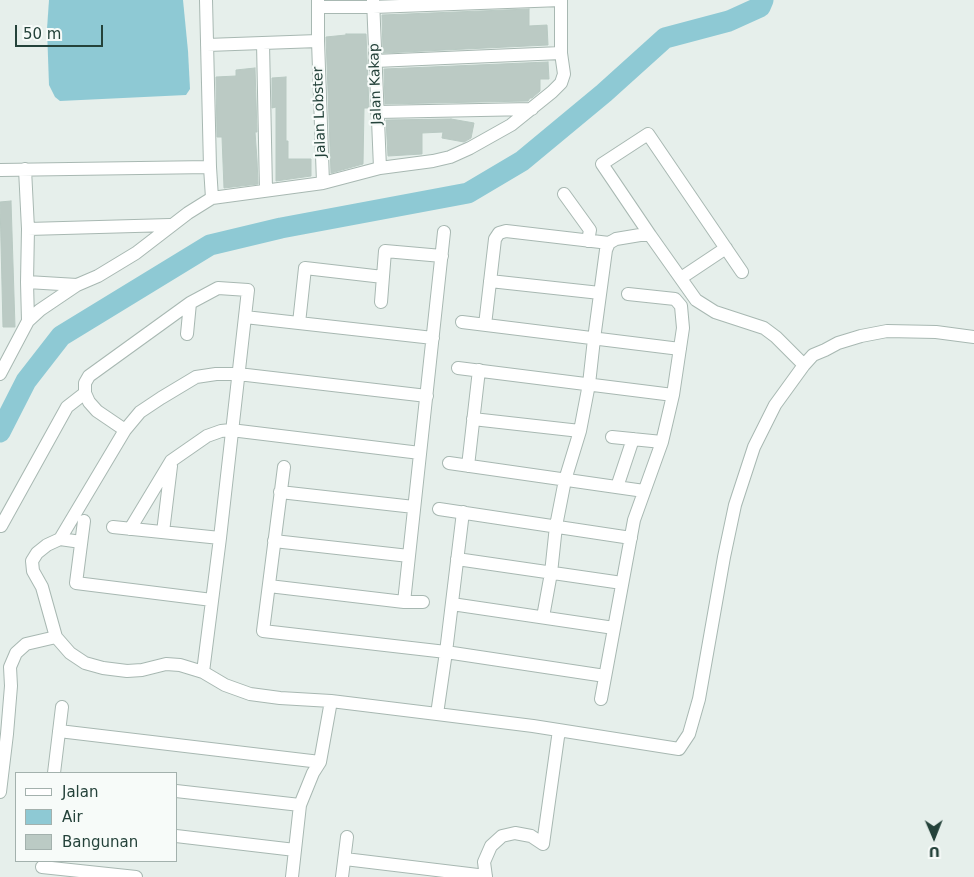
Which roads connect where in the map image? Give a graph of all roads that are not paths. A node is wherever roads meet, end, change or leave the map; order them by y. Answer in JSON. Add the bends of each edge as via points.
{"nodes":[{"id":1,"x":206,"y":0,"type":"edge"},
{"id":2,"x":561,"y":0,"type":"edge"},
{"id":3,"x":318,"y":4,"type":"edge"},
{"id":4,"x":373,"y":4,"type":"edge"},
{"id":5,"x":318,"y":41,"type":"junction"},
{"id":6,"x":263,"y":44,"type":"junction"},
{"id":7,"x":207,"y":45,"type":"junction"},
{"id":8,"x":561,"y":52,"type":"junction"},
{"id":9,"x":375,"y":61,"type":"junction"},
{"id":10,"x":532,"y":109,"type":"junction"},
{"id":11,"x":377,"y":112,"type":"junction"},
{"id":12,"x":210,"y":168,"type":"junction"},
{"id":13,"x":380,"y":168,"type":"junction"},
{"id":14,"x":25,"y":169,"type":"junction"},
{"id":15,"x":0,"y":170,"type":"edge"},
{"id":16,"x":322,"y":183,"type":"junction"},
{"id":17,"x":266,"y":190,"type":"junction"},
{"id":18,"x":564,"y":194,"type":"dead end"},
{"id":19,"x":212,"y":198,"type":"junction"},
{"id":20,"x":170,"y":225,"type":"junction"},
{"id":21,"x":28,"y":229,"type":"junction"},
{"id":22,"x":444,"y":232,"type":"dead end"},
{"id":23,"x":650,"y":234,"type":"junction"},
{"id":24,"x":588,"y":241,"type":"junction"},
{"id":25,"x":610,"y":243,"type":"junction"},
{"id":26,"x":726,"y":248,"type":"junction"},
{"id":27,"x":442,"y":256,"type":"junction"},
{"id":28,"x":742,"y":272,"type":"dead end"},
{"id":29,"x":383,"y":277,"type":"junction"},
{"id":30,"x":681,"y":278,"type":"junction"},
{"id":31,"x":490,"y":281,"type":"junction"},
{"id":32,"x":27,"y":282,"type":"junction"},
{"id":33,"x":77,"y":285,"type":"junction"},
{"id":34,"x":600,"y":293,"type":"junction"},
{"id":35,"x":628,"y":294,"type":"dead end"},
{"id":36,"x":381,"y":302,"type":"dead end"},
{"id":37,"x":190,"y":303,"type":"junction"},
{"id":38,"x":245,"y":317,"type":"junction"},
{"id":39,"x":28,"y":321,"type":"junction"},
{"id":40,"x":462,"y":322,"type":"dead end"},
{"id":41,"x":299,"y":323,"type":"junction"},
{"id":42,"x":485,"y":325,"type":"junction"},
{"id":43,"x":187,"y":334,"type":"dead end"},
{"id":44,"x":974,"y":337,"type":"edge"},
{"id":45,"x":433,"y":338,"type":"junction"},
{"id":46,"x":594,"y":339,"type":"junction"},
{"id":47,"x":680,"y":349,"type":"junction"},
{"id":48,"x":804,"y":365,"type":"junction"},
{"id":49,"x":458,"y":368,"type":"dead end"},
{"id":50,"x":479,"y":370,"type":"junction"},
{"id":51,"x":0,"y":374,"type":"edge"},
{"id":52,"x":238,"y":374,"type":"junction"},
{"id":53,"x":589,"y":384,"type":"junction"},
{"id":54,"x":85,"y":393,"type":"junction"},
{"id":55,"x":673,"y":395,"type":"junction"},
{"id":56,"x":426,"y":396,"type":"junction"},
{"id":57,"x":473,"y":418,"type":"junction"},
{"id":58,"x":125,"y":430,"type":"junction"},
{"id":59,"x":231,"y":430,"type":"junction"},
{"id":60,"x":580,"y":432,"type":"junction"},
{"id":61,"x":612,"y":436,"type":"dead end"},
{"id":62,"x":633,"y":439,"type":"junction"},
{"id":63,"x":662,"y":442,"type":"junction"},
{"id":64,"x":420,"y":452,"type":"junction"},
{"id":65,"x":171,"y":461,"type":"junction"},
{"id":66,"x":449,"y":463,"type":"dead end"},
{"id":67,"x":468,"y":466,"type":"junction"},
{"id":68,"x":284,"y":467,"type":"dead end"},
{"id":69,"x":565,"y":480,"type":"junction"},
{"id":70,"x":617,"y":487,"type":"junction"},
{"id":71,"x":644,"y":491,"type":"junction"},
{"id":72,"x":280,"y":492,"type":"junction"},
{"id":73,"x":414,"y":507,"type":"junction"},
{"id":74,"x":440,"y":509,"type":"dead end"},
{"id":75,"x":463,"y":512,"type":"junction"},
{"id":76,"x":84,"y":521,"type":"dead end"},
{"id":77,"x":1,"y":526,"type":"edge"},
{"id":78,"x":556,"y":526,"type":"junction"},
{"id":79,"x":113,"y":527,"type":"dead end"},
{"id":80,"x":130,"y":529,"type":"junction"},
{"id":81,"x":163,"y":532,"type":"junction"},
{"id":82,"x":220,"y":538,"type":"junction"},
{"id":83,"x":631,"y":538,"type":"junction"},
{"id":84,"x":60,"y":539,"type":"junction"},
{"id":85,"x":274,"y":541,"type":"junction"},
{"id":86,"x":81,"y":542,"type":"junction"},
{"id":87,"x":409,"y":556,"type":"junction"},
{"id":88,"x":458,"y":559,"type":"junction"},
{"id":89,"x":551,"y":573,"type":"junction"},
{"id":90,"x":622,"y":583,"type":"junction"},
{"id":91,"x":269,"y":586,"type":"junction"},
{"id":92,"x":212,"y":600,"type":"junction"},
{"id":93,"x":404,"y":602,"type":"junction"},
{"id":94,"x":423,"y":602,"type":"dead end"},
{"id":95,"x":452,"y":604,"type":"junction"},
{"id":96,"x":543,"y":617,"type":"junction"},
{"id":97,"x":614,"y":628,"type":"junction"},
{"id":98,"x":56,"y":637,"type":"junction"},
{"id":99,"x":446,"y":652,"type":"junction"},
{"id":100,"x":203,"y":672,"type":"junction"},
{"id":101,"x":606,"y":676,"type":"junction"},
{"id":102,"x":602,"y":699,"type":"dead end"},
{"id":103,"x":331,"y":701,"type":"junction"},
{"id":104,"x":62,"y":707,"type":"dead end"},
{"id":105,"x":437,"y":714,"type":"junction"},
{"id":106,"x":559,"y":730,"type":"junction"},
{"id":107,"x":60,"y":731,"type":"junction"},
{"id":108,"x":3,"y":733,"type":"edge"},
{"id":109,"x":320,"y":762,"type":"junction"},
{"id":110,"x":54,"y":772,"type":"edge"},
{"id":111,"x":0,"y":790,"type":"edge"},
{"id":112,"x":178,"y":791,"type":"edge"},
{"id":113,"x":300,"y":805,"type":"junction"},
{"id":114,"x":178,"y":836,"type":"edge"},
{"id":115,"x":347,"y":837,"type":"dead end"},
{"id":116,"x":295,"y":850,"type":"junction"},
{"id":117,"x":344,"y":859,"type":"junction"},
{"id":118,"x":42,"y":868,"type":"edge"},
{"id":119,"x":486,"y":876,"type":"edge"},
{"id":120,"x":136,"y":877,"type":"edge"},
{"id":121,"x":292,"y":877,"type":"edge"},
{"id":122,"x":342,"y":877,"type":"edge"}],
"edges":[{"from":1,"to":7,"type":"street"},
{"from":2,"to":4,"type":"street"},
{"from":2,"to":8,"type":"street"},
{"from":3,"to":4,"type":"street"},
{"from":3,"to":5,"type":"street","name":"Jalan Lobster"},
{"from":4,"to":9,"type":"street","name":"Jalan Kakap"},
{"from":5,"to":6,"type":"street"},
{"from":5,"to":16,"type":"street","name":"Jalan Lobster"},
{"from":6,"to":7,"type":"street"},
{"from":6,"to":17,"type":"street"},
{"from":7,"to":12,"type":"street"},
{"from":8,"to":9,"type":"street"},
{"from":8,"to":10,"type":"street","via":[[564,74],[561,83]]},
{"from":9,"to":11,"type":"street","name":"Jalan Kakap"},
{"from":10,"to":11,"type":"street"},
{"from":10,"to":13,"type":"street","via":[[489,138],[450,157]]},
{"from":11,"to":13,"type":"street","name":"Jalan Kakap"},
{"from":12,"to":14,"type":"street"},
{"from":12,"to":19,"type":"street"},
{"from":13,"to":16,"type":"street"},
{"from":14,"to":15,"type":"street"},
{"from":14,"to":21,"type":"street"},
{"from":16,"to":17,"type":"street"},
{"from":17,"to":19,"type":"street"},
{"from":18,"to":24,"type":"street","via":[[590,230]]},
{"from":19,"to":20,"type":"street"},
{"from":20,"to":21,"type":"street"},
{"from":20,"to":33,"type":"street","via":[[136,252]]},
{"from":21,"to":32,"type":"street"},
{"from":22,"to":27,"type":"street"},
{"from":23,"to":25,"type":"street","via":[[616,239]]},
{"from":23,"to":26,"type":"street","via":[[602,164],[648,134]]},
{"from":23,"to":30,"type":"street"},
{"from":24,"to":25,"type":"street"},
{"from":24,"to":31,"type":"street","via":[[506,231],[499,233],[495,239]]},
{"from":25,"to":34,"type":"street","via":[[606,250]]},
{"from":26,"to":28,"type":"street"},
{"from":26,"to":30,"type":"street"},
{"from":27,"to":29,"type":"street","via":[[385,250]]},
{"from":27,"to":45,"type":"street"},
{"from":29,"to":36,"type":"street"},
{"from":29,"to":41,"type":"street","via":[[305,268]]},
{"from":30,"to":48,"type":"street","via":[[696,300],[715,312],[764,328]]},
{"from":31,"to":34,"type":"street"},
{"from":31,"to":42,"type":"street"},
{"from":32,"to":33,"type":"street"},
{"from":32,"to":39,"type":"street"},
{"from":33,"to":39,"type":"street"},
{"from":34,"to":46,"type":"street"},
{"from":35,"to":47,"type":"street","via":[[676,299],[681,306],[683,328]]},
{"from":37,"to":38,"type":"street","via":[[218,288],[248,290]]},
{"from":37,"to":43,"type":"street"},
{"from":37,"to":54,"type":"street","via":[[89,376]]},
{"from":38,"to":41,"type":"street"},
{"from":38,"to":52,"type":"street"},
{"from":39,"to":51,"type":"street"},
{"from":40,"to":42,"type":"street"},
{"from":41,"to":45,"type":"street"},
{"from":42,"to":46,"type":"street"},
{"from":44,"to":48,"type":"street","via":[[887,331],[838,343],[812,355]]},
{"from":45,"to":56,"type":"street"},
{"from":46,"to":47,"type":"street"},
{"from":46,"to":53,"type":"street"},
{"from":47,"to":55,"type":"street"},
{"from":48,"to":106,"type":"street","via":[[775,405],[754,447],[735,505],[699,700],[689,734],[679,750]]},
{"from":49,"to":50,"type":"street"},
{"from":50,"to":53,"type":"street"},
{"from":50,"to":57,"type":"street"},
{"from":52,"to":56,"type":"street"},
{"from":52,"to":58,"type":"street","via":[[196,376],[140,412]]},
{"from":52,"to":59,"type":"street"},
{"from":53,"to":55,"type":"street"},
{"from":53,"to":60,"type":"street"},
{"from":54,"to":58,"type":"street","via":[[97,411]]},
{"from":54,"to":77,"type":"street","via":[[67,407]]},
{"from":55,"to":63,"type":"street"},
{"from":56,"to":64,"type":"street"},
{"from":57,"to":60,"type":"street"},
{"from":57,"to":67,"type":"street"},
{"from":58,"to":84,"type":"street"},
{"from":59,"to":64,"type":"street"},
{"from":59,"to":65,"type":"street","via":[[207,436]]},
{"from":59,"to":82,"type":"street"},
{"from":60,"to":69,"type":"street"},
{"from":61,"to":62,"type":"street"},
{"from":62,"to":63,"type":"street"},
{"from":62,"to":70,"type":"street"},
{"from":63,"to":71,"type":"street"},
{"from":64,"to":73,"type":"street"},
{"from":65,"to":80,"type":"street"},
{"from":65,"to":81,"type":"street"},
{"from":66,"to":67,"type":"street"},
{"from":67,"to":69,"type":"street"},
{"from":68,"to":72,"type":"street"},
{"from":69,"to":70,"type":"street"},
{"from":69,"to":78,"type":"street"},
{"from":70,"to":71,"type":"street"},
{"from":71,"to":83,"type":"street"},
{"from":72,"to":73,"type":"street"},
{"from":72,"to":85,"type":"street"},
{"from":73,"to":87,"type":"street"},
{"from":74,"to":75,"type":"street"},
{"from":75,"to":78,"type":"street"},
{"from":75,"to":88,"type":"street"},
{"from":76,"to":86,"type":"street"},
{"from":78,"to":83,"type":"street"},
{"from":78,"to":89,"type":"street"},
{"from":79,"to":80,"type":"street"},
{"from":80,"to":81,"type":"street"},
{"from":81,"to":82,"type":"street"},
{"from":82,"to":92,"type":"street"},
{"from":83,"to":90,"type":"street"},
{"from":84,"to":86,"type":"street"},
{"from":84,"to":98,"type":"street","via":[[47,545],[32,561]]},
{"from":85,"to":87,"type":"street"},
{"from":85,"to":91,"type":"street"},
{"from":86,"to":92,"type":"street","via":[[76,583]]},
{"from":87,"to":93,"type":"street"},
{"from":88,"to":89,"type":"street"},
{"from":88,"to":95,"type":"street"},
{"from":89,"to":90,"type":"street"},
{"from":89,"to":96,"type":"street"},
{"from":90,"to":97,"type":"street"},
{"from":91,"to":93,"type":"street"},
{"from":91,"to":99,"type":"street","via":[[263,631]]},
{"from":92,"to":100,"type":"street"},
{"from":93,"to":94,"type":"street"},
{"from":95,"to":96,"type":"street"},
{"from":95,"to":99,"type":"street"},
{"from":96,"to":97,"type":"street"},
{"from":97,"to":101,"type":"street"},
{"from":98,"to":100,"type":"street","via":[[70,653],[103,668],[127,671],[166,664]]},
{"from":98,"to":108,"type":"street","via":[[26,644],[16,653],[10,667],[11,686]]},
{"from":99,"to":101,"type":"street"},
{"from":99,"to":105,"type":"street"},
{"from":100,"to":103,"type":"street","via":[[250,694]]},
{"from":101,"to":102,"type":"street"},
{"from":103,"to":105,"type":"street"},
{"from":103,"to":109,"type":"street"},
{"from":104,"to":107,"type":"street"},
{"from":105,"to":106,"type":"street"},
{"from":106,"to":119,"type":"street","via":[[543,844],[531,836],[515,833],[502,836],[491,846],[484,862]]},
{"from":107,"to":109,"type":"street"},
{"from":107,"to":110,"type":"street"},
{"from":108,"to":111,"type":"street"},
{"from":109,"to":113,"type":"street"},
{"from":112,"to":113,"type":"street"},
{"from":113,"to":116,"type":"street"},
{"from":114,"to":116,"type":"street"},
{"from":115,"to":117,"type":"street"},
{"from":116,"to":121,"type":"street"},
{"from":117,"to":119,"type":"street"},
{"from":117,"to":122,"type":"street"},
{"from":118,"to":120,"type":"street"}]}
